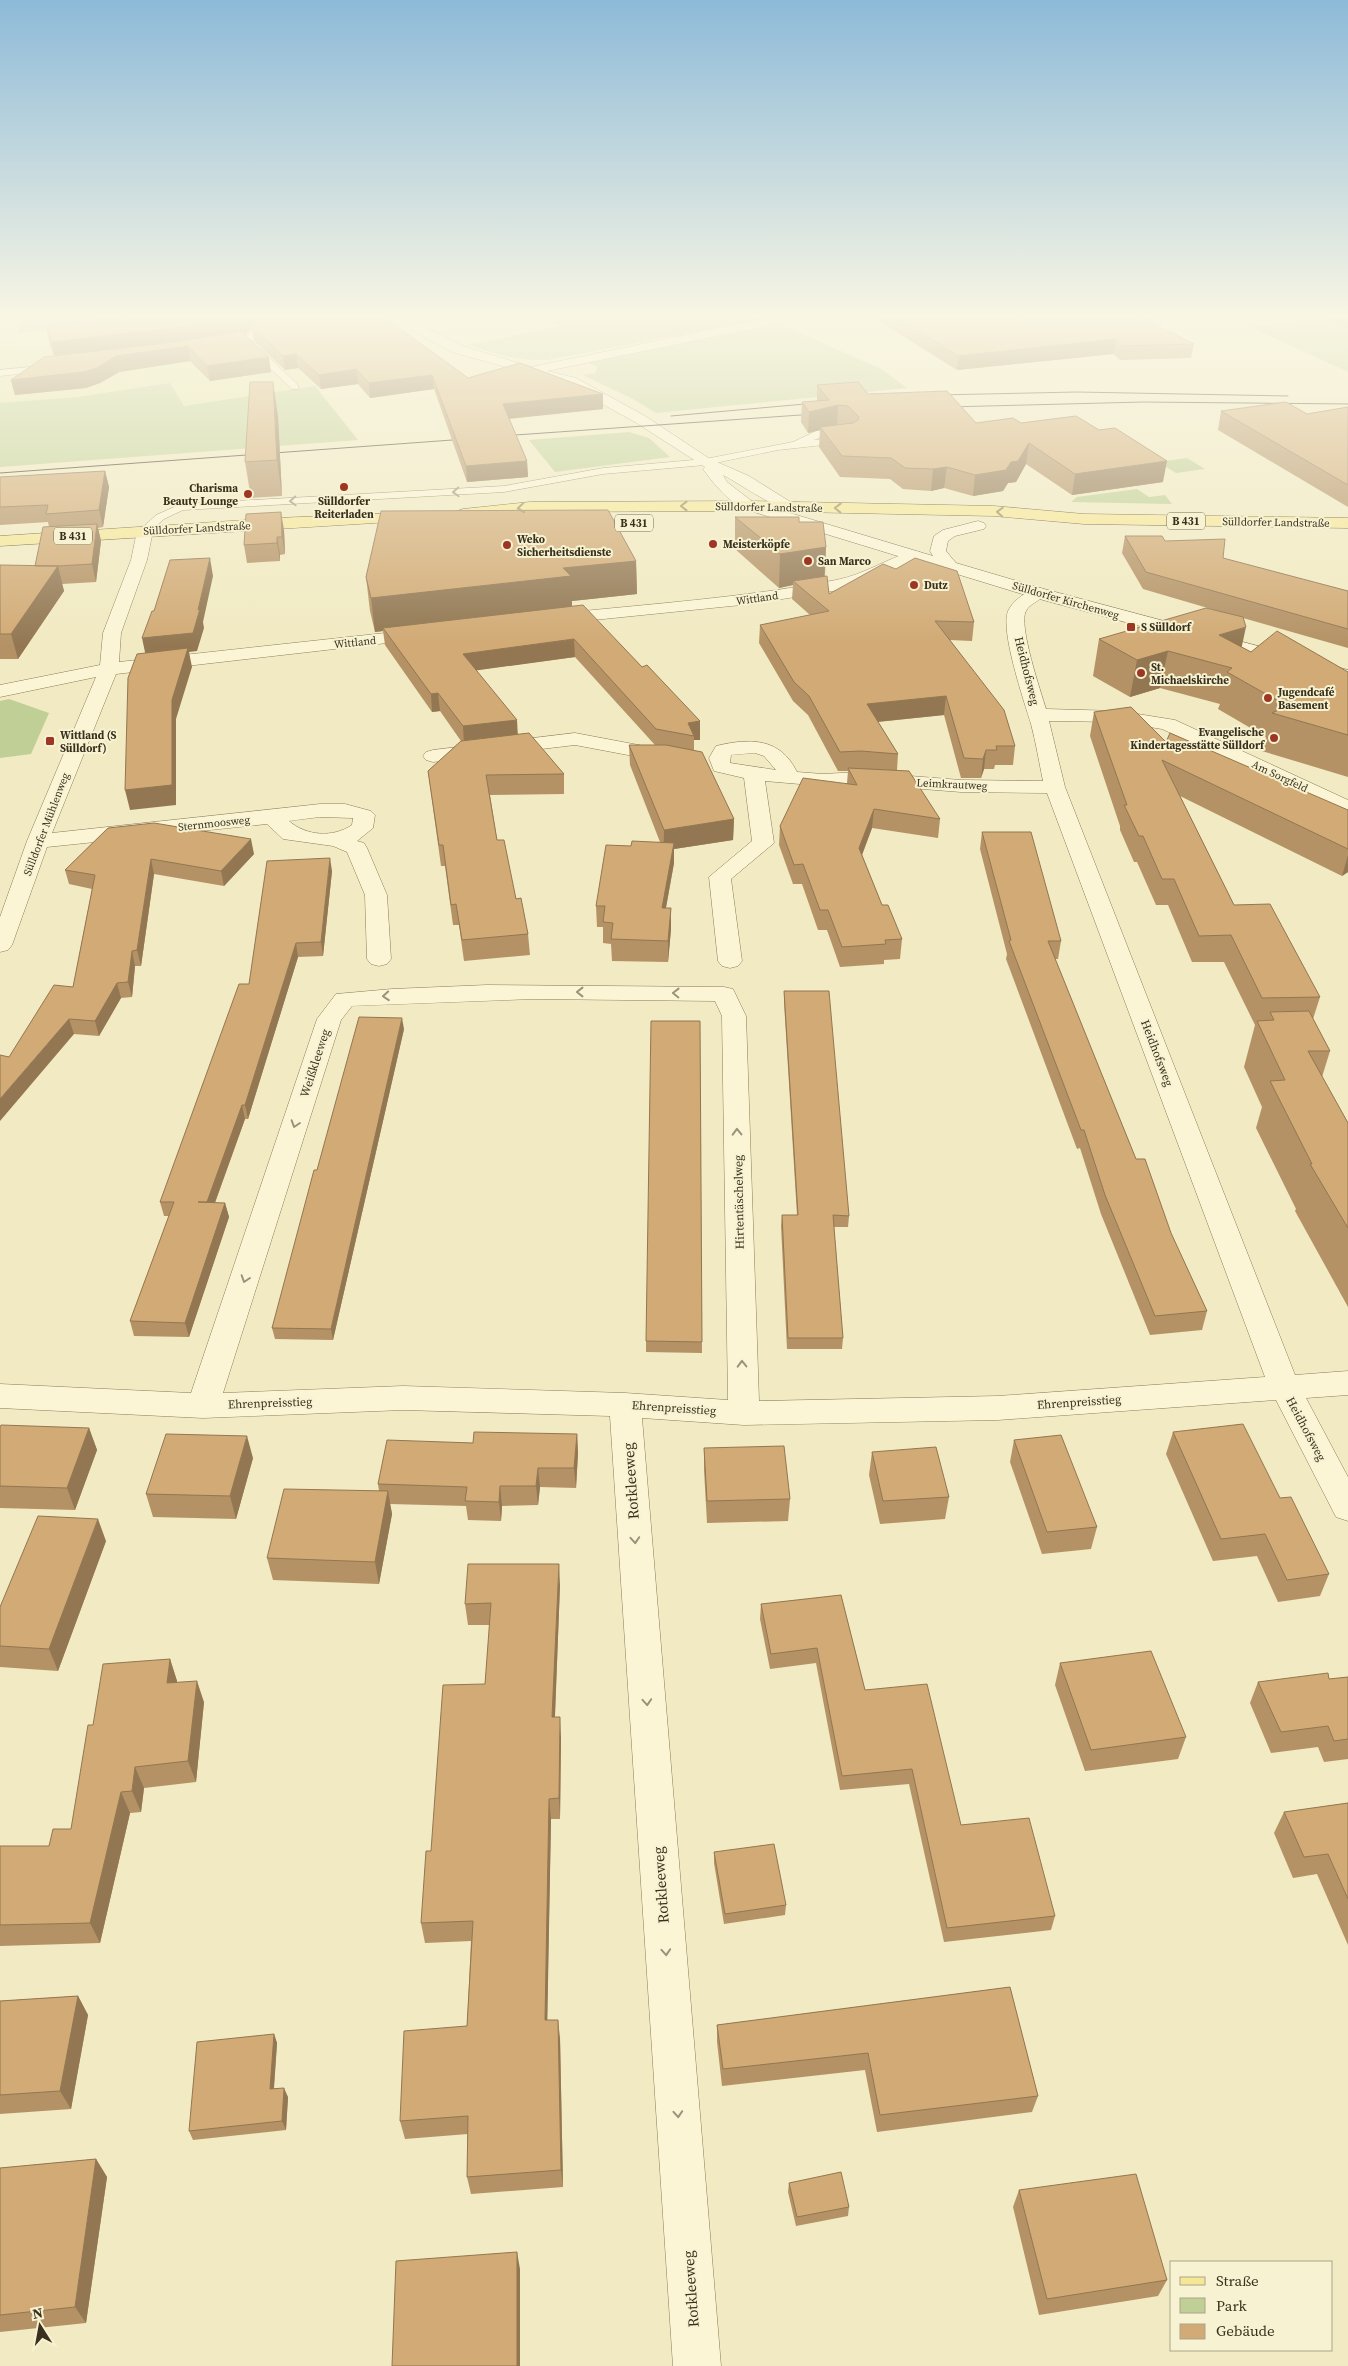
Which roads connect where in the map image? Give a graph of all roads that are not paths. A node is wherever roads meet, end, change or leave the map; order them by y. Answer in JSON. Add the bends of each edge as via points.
{"nodes":[{"id":1,"x":650,"y":425,"type":"edge"},
{"id":2,"x":797,"y":444,"type":"dead end"},
{"id":3,"x":705,"y":462,"type":"junction"},
{"id":4,"x":750,"y":506,"type":"junction"},
{"id":5,"x":788,"y":506,"type":"junction"},
{"id":6,"x":445,"y":516,"type":"junction"},
{"id":7,"x":1084,"y":519,"type":"junction"},
{"id":8,"x":528,"y":523,"type":"edge"},
{"id":9,"x":755,"y":523,"type":"edge"},
{"id":10,"x":1348,"y":523,"type":"edge"},
{"id":11,"x":815,"y":524,"type":"junction"},
{"id":12,"x":870,"y":525,"type":"dead end"},
{"id":13,"x":933,"y":526,"type":"dead end"},
{"id":14,"x":978,"y":526,"type":"junction"},
{"id":15,"x":145,"y":531,"type":"junction"},
{"id":16,"x":0,"y":541,"type":"edge"},
{"id":17,"x":914,"y":556,"type":"junction"},
{"id":18,"x":949,"y":565,"type":"junction"},
{"id":19,"x":1038,"y":593,"type":"junction"},
{"id":20,"x":540,"y":621,"type":"edge"},
{"id":21,"x":442,"y":632,"type":"edge"},
{"id":22,"x":109,"y":669,"type":"junction"},
{"id":23,"x":1348,"y":676,"type":"edge"},
{"id":24,"x":0,"y":691,"type":"edge"},
{"id":25,"x":1038,"y":715,"type":"junction"},
{"id":26,"x":433,"y":756,"type":"dead end"},
{"id":27,"x":682,"y":759,"type":"edge"},
{"id":28,"x":754,"y":774,"type":"junction"},
{"id":29,"x":789,"y":776,"type":"junction"},
{"id":30,"x":1055,"y":787,"type":"junction"},
{"id":31,"x":1348,"y":808,"type":"edge"},
{"id":32,"x":272,"y":817,"type":"junction"},
{"id":33,"x":336,"y":840,"type":"junction"},
{"id":34,"x":38,"y":841,"type":"junction"},
{"id":35,"x":0,"y":946,"type":"edge"},
{"id":36,"x":379,"y":959,"type":"dead end"},
{"id":37,"x":730,"y":961,"type":"dead end"},
{"id":38,"x":724,"y":994,"type":"joint"},
{"id":39,"x":1348,"y":1383,"type":"edge"},
{"id":40,"x":1285,"y":1388,"type":"junction"},
{"id":41,"x":0,"y":1396,"type":"edge"},
{"id":42,"x":625,"y":1404,"type":"junction"},
{"id":43,"x":203,"y":1406,"type":"junction"},
{"id":44,"x":744,"y":1413,"type":"junction"},
{"id":45,"x":1348,"y":1508,"type":"edge"},
{"id":46,"x":697,"y":2366,"type":"edge"}],
"edges":[{"from":1,"to":3,"type":"street","name":"Sülldorfer Kirchenweg"},
{"from":2,"to":3,"type":"lane"},
{"from":3,"to":4,"type":"street","name":"Sülldorfer Kirchenweg","via":[[722,485]]},
{"from":3,"to":5,"type":"street","name":"Sülldorfer Kirchenweg","via":[[744,479]]},
{"from":3,"to":15,"type":"lane","one_way":true,"via":[[603,471],[504,489],[181,507],[160,517]]},
{"from":4,"to":5,"type":"main road","name":"Sülldorfer Landstraße","number":"B 431"},
{"from":4,"to":6,"type":"main road","name":"Sülldorfer Landstraße","number":"B 431","one_way":true,"via":[[530,507]]},
{"from":4,"to":11,"type":"street","name":"Sülldorfer Kirchenweg"},
{"from":7,"to":5,"type":"main road","name":"Sülldorfer Landstraße","number":"B 431","one_way":true,"via":[[994,512]]},
{"from":5,"to":11,"type":"street","name":"Sülldorfer Kirchenweg"},
{"from":6,"to":8,"type":"main road","name":"Sülldorfer Landstraße","number":"B 431"},
{"from":6,"to":15,"type":"main road","name":"Sülldorfer Landstraße","number":"B 431"},
{"from":7,"to":10,"type":"main road","name":"Sülldorfer Landstraße","number":"B 431"},
{"from":7,"to":14,"type":"main road","name":"Sülldorfer Landstraße","number":"B 431"},
{"from":9,"to":11,"type":"main road","name":"Sülldorfer Landstraße"},
{"from":11,"to":12,"type":"main road","name":"Sülldorfer Landstraße"},
{"from":11,"to":17,"type":"street","name":"Sülldorfer Kirchenweg"},
{"from":13,"to":14,"type":"main road","name":"Sülldorfer Landstraße","number":"B 431"},
{"from":14,"to":18,"type":"street","via":[[949,533],[940,539],[938,550]]},
{"from":15,"to":16,"type":"main road","name":"Sülldorfer Landstraße","number":"B 431"},
{"from":15,"to":22,"type":"street","name":"Sülldorfer Mühlenweg","via":[[139,560],[112,633]]},
{"from":17,"to":18,"type":"street","name":"Sülldorfer Kirchenweg"},
{"from":17,"to":20,"type":"street","name":"Wittland","via":[[868,577],[839,585],[751,599]]},
{"from":18,"to":19,"type":"street","name":"Sülldorfer Kirchenweg"},
{"from":19,"to":23,"type":"street","name":"Sülldorfer Kirchenweg"},
{"from":19,"to":25,"type":"street","name":"Heidhofsweg","via":[[1017,612],[1016,624]]},
{"from":21,"to":22,"type":"street","name":"Wittland"},
{"from":22,"to":24,"type":"street","name":"Wittland"},
{"from":22,"to":34,"type":"street","name":"Sülldorfer Mühlenweg"},
{"from":25,"to":30,"type":"street","name":"Heidhofsweg"},
{"from":25,"to":31,"type":"street","name":"Am Sorgfeld","via":[[1112,714],[1168,724]]},
{"from":26,"to":27,"type":"street","via":[[574,739]]},
{"from":28,"to":29,"type":"street","name":"Leimkrautweg"},
{"from":28,"to":29,"type":"street","name":"Leimkrautweg","via":[[711,765],[723,750],[745,746],[770,749],[783,761]]},
{"from":28,"to":37,"type":"street","via":[[762,843],[720,877]]},
{"from":29,"to":30,"type":"street","name":"Leimkrautweg","via":[[961,786]]},
{"from":30,"to":40,"type":"street","name":"Heidhofsweg"},
{"from":32,"to":33,"type":"street","via":[[291,834]]},
{"from":32,"to":33,"type":"street","name":"Sternmoosweg","via":[[355,810],[364,815],[362,828]]},
{"from":32,"to":34,"type":"street","name":"Sternmoosweg"},
{"from":33,"to":36,"type":"street","via":[[356,848],[376,895]]},
{"from":34,"to":35,"type":"street","name":"Sülldorfer Mühlenweg"},
{"from":38,"to":43,"type":"street","name":"Weißkleeweg","one_way":true,"via":[[426,993],[346,999],[329,1019]]},
{"from":44,"to":38,"type":"street","name":"Hirtentäschelweg","one_way":true,"via":[[734,1016]]},
{"from":39,"to":40,"type":"street","name":"Ehrenpreisstieg"},
{"from":40,"to":44,"type":"street","name":"Ehrenpreisstieg","via":[[998,1408]]},
{"from":40,"to":45,"type":"street","name":"Heidhofsweg"},
{"from":41,"to":43,"type":"street","name":"Ehrenpreisstieg"},
{"from":42,"to":43,"type":"street","name":"Ehrenpreisstieg","via":[[404,1398]]},
{"from":42,"to":44,"type":"street","name":"Ehrenpreisstieg"},
{"from":42,"to":46,"type":"street","name":"Rotkleeweg","one_way":true}]}
